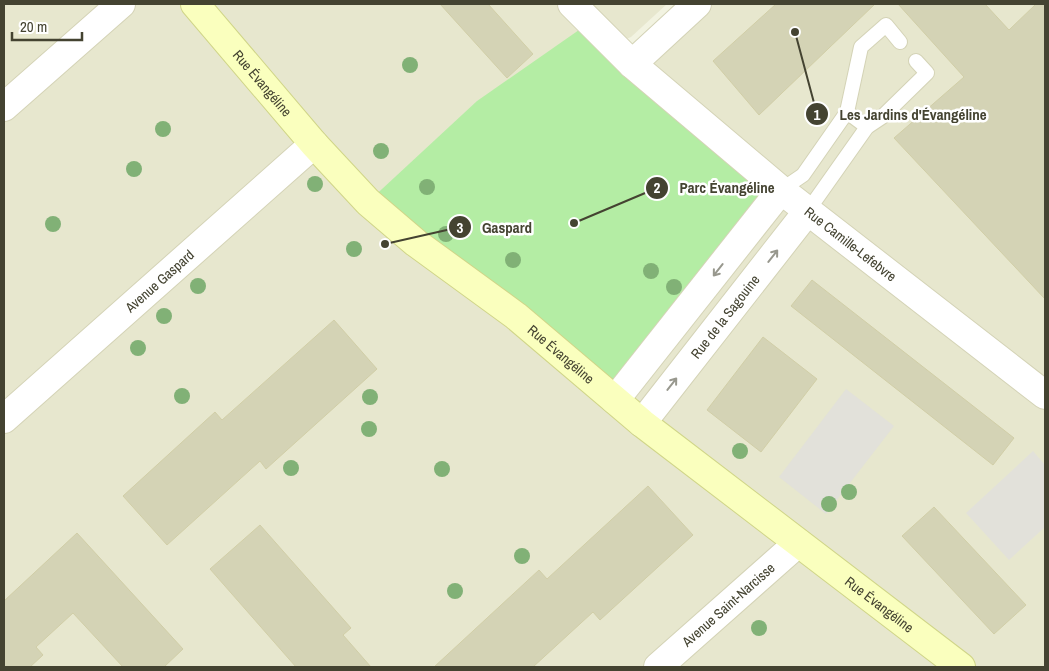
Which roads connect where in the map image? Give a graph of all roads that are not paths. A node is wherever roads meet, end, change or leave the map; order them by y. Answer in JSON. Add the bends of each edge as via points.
{"nodes":[{"id":1,"x":121,"y":4,"type":"edge"},
{"id":2,"x":194,"y":4,"type":"edge"},
{"id":3,"x":572,"y":4,"type":"edge"},
{"id":4,"x":698,"y":4,"type":"edge"},
{"id":5,"x":900,"y":42,"type":"dead end"},
{"id":6,"x":916,"y":61,"type":"dead end"},
{"id":7,"x":632,"y":64,"type":"junction"},
{"id":8,"x":4,"y":107,"type":"edge"},
{"id":9,"x":847,"y":112,"type":"junction"},
{"id":10,"x":867,"y":127,"type":"junction"},
{"id":11,"x":314,"y":144,"type":"junction"},
{"id":12,"x":781,"y":190,"type":"junction"},
{"id":13,"x":807,"y":212,"type":"junction"},
{"id":14,"x":1045,"y":395,"type":"edge"},
{"id":15,"x":615,"y":400,"type":"junction"},
{"id":16,"x":4,"y":419,"type":"edge"},
{"id":17,"x":642,"y":423,"type":"junction"},
{"id":18,"x":798,"y":543,"type":"junction"},
{"id":19,"x":658,"y":667,"type":"edge"},
{"id":20,"x":962,"y":667,"type":"edge"}],
"edges":[{"from":1,"to":8,"type":"street"},
{"from":2,"to":11,"type":"street","name":"Rue Évangéline"},
{"from":3,"to":7,"type":"street","name":"Rue Camille-Lefebvre"},
{"from":4,"to":7,"type":"street"},
{"from":5,"to":9,"type":"lane","via":[[886,25],[861,47]]},
{"from":6,"to":10,"type":"lane","via":[[927,73],[882,117]]},
{"from":7,"to":12,"type":"street","name":"Rue Camille-Lefebvre"},
{"from":9,"to":10,"type":"lane"},
{"from":9,"to":12,"type":"lane","via":[[803,175]]},
{"from":10,"to":13,"type":"lane"},
{"from":11,"to":15,"type":"street","name":"Rue Évangéline","via":[[368,202],[410,238],[516,316]]},
{"from":11,"to":16,"type":"street","name":"Avenue Gaspard"},
{"from":12,"to":13,"type":"street","name":"Rue Camille-Lefebvre"},
{"from":12,"to":15,"type":"street","one_way":true},
{"from":13,"to":14,"type":"street","name":"Rue Camille-Lefebvre"},
{"from":17,"to":13,"type":"street","name":"Rue de la Sagouine","one_way":true},
{"from":15,"to":17,"type":"street","name":"Rue Évangéline"},
{"from":17,"to":18,"type":"street","name":"Rue Évangéline"},
{"from":18,"to":19,"type":"street","name":"Avenue Saint-Narcisse"},
{"from":18,"to":20,"type":"street","name":"Rue Évangéline"}]}
